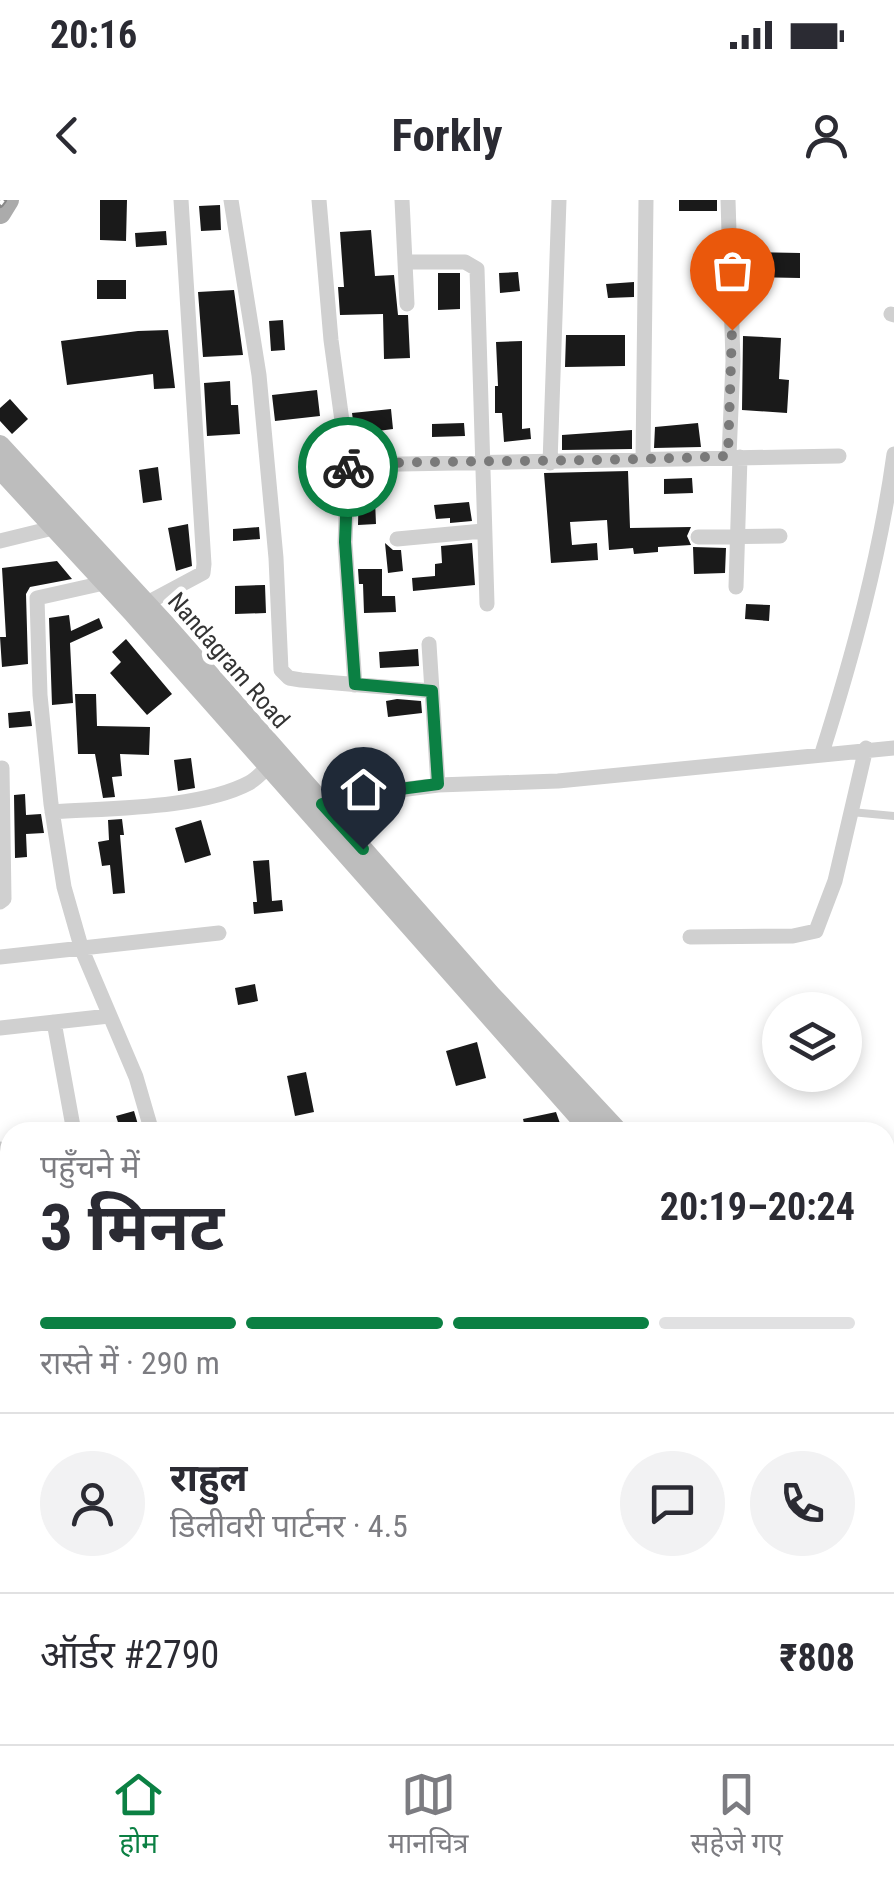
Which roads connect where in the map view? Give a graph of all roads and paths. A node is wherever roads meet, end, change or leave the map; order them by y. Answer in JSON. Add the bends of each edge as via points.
{"nodes":[{"id":1,"x":8,"y":200,"type":"edge"},
{"id":2,"x":181,"y":200,"type":"edge"},
{"id":3,"x":231,"y":200,"type":"edge"},
{"id":4,"x":319,"y":200,"type":"edge"},
{"id":5,"x":402,"y":200,"type":"edge"},
{"id":6,"x":559,"y":200,"type":"edge"},
{"id":7,"x":646,"y":200,"type":"edge"},
{"id":8,"x":728,"y":200,"type":"edge"},
{"id":9,"x":0,"y":213,"type":"edge"},
{"id":10,"x":405,"y":262,"type":"junction"},
{"id":11,"x":407,"y":304,"type":"dead end"},
{"id":12,"x":0,"y":444,"type":"edge"},
{"id":13,"x":894,"y":454,"type":"edge"},
{"id":14,"x":734,"y":456,"type":"junction"},
{"id":15,"x":839,"y":456,"type":"dead end"},
{"id":16,"x":643,"y":460,"type":"junction"},
{"id":17,"x":480,"y":462,"type":"junction"},
{"id":18,"x":550,"y":463,"type":"junction"},
{"id":19,"x":348,"y":464,"type":"junction"},
{"id":20,"x":0,"y":469,"type":"edge"},
{"id":21,"x":53,"y":528,"type":"junction"},
{"id":22,"x":484,"y":531,"type":"junction"},
{"id":23,"x":738,"y":536,"type":"junction"},
{"id":24,"x":780,"y":536,"type":"dead end"},
{"id":25,"x":698,"y":537,"type":"dead end"},
{"id":26,"x":397,"y":539,"type":"dead end"},
{"id":27,"x":0,"y":540,"type":"edge"},
{"id":28,"x":104,"y":584,"type":"junction"},
{"id":29,"x":736,"y":587,"type":"dead end"},
{"id":30,"x":146,"y":603,"type":"junction"},
{"id":31,"x":487,"y":604,"type":"dead end"},
{"id":32,"x":429,"y":644,"type":"dead end"},
{"id":33,"x":355,"y":684,"type":"junction"},
{"id":34,"x":432,"y":691,"type":"junction"},
{"id":35,"x":866,"y":748,"type":"junction"},
{"id":36,"x":894,"y":748,"type":"edge"},
{"id":37,"x":822,"y":753,"type":"junction"},
{"id":38,"x":273,"y":761,"type":"junction"},
{"id":39,"x":2,"y":768,"type":"edge"},
{"id":40,"x":438,"y":784,"type":"junction"},
{"id":41,"x":316,"y":808,"type":"junction"},
{"id":42,"x":52,"y":812,"type":"junction"},
{"id":43,"x":851,"y":812,"type":"junction"},
{"id":44,"x":894,"y":816,"type":"edge"},
{"id":45,"x":0,"y":902,"type":"edge"},
{"id":46,"x":219,"y":933,"type":"dead end"},
{"id":47,"x":690,"y":938,"type":"dead end"},
{"id":48,"x":82,"y":950,"type":"junction"},
{"id":49,"x":0,"y":956,"type":"edge"},
{"id":50,"x":109,"y":1016,"type":"junction"},
{"id":51,"x":54,"y":1022,"type":"junction"},
{"id":52,"x":0,"y":1028,"type":"edge"},
{"id":53,"x":545,"y":1066,"type":"junction"},
{"id":54,"x":72,"y":1122,"type":"edge"},
{"id":55,"x":149,"y":1122,"type":"edge"},
{"id":56,"x":585,"y":1122,"type":"edge"},
{"id":57,"x":608,"y":1122,"type":"edge"}],
"edges":[{"from":1,"to":9,"type":"main road"},
{"from":2,"to":30,"type":"street","via":[[204,573]]},
{"from":3,"to":33,"type":"street","via":[[259,375],[281,670],[288,678]]},
{"from":4,"to":19,"type":"street"},
{"from":5,"to":10,"type":"street"},
{"from":6,"to":18,"type":"street"},
{"from":7,"to":16,"type":"street"},
{"from":8,"to":14,"type":"street"},
{"from":10,"to":11,"type":"street"},
{"from":10,"to":17,"type":"street","via":[[477,268]]},
{"from":12,"to":30,"type":"street","name":"Nandagram Road"},
{"from":13,"to":37,"type":"street","via":[[852,658]]},
{"from":14,"to":15,"type":"street"},
{"from":14,"to":16,"type":"street"},
{"from":14,"to":23,"type":"street"},
{"from":16,"to":18,"type":"street"},
{"from":17,"to":18,"type":"street"},
{"from":17,"to":19,"type":"street"},
{"from":17,"to":22,"type":"street"},
{"from":19,"to":33,"type":"street","via":[[345,542]]},
{"from":20,"to":21,"type":"street","name":"Nandagram Road"},
{"from":21,"to":27,"type":"street"},
{"from":21,"to":28,"type":"street","name":"Nandagram Road"},
{"from":22,"to":26,"type":"street"},
{"from":22,"to":31,"type":"street"},
{"from":23,"to":24,"type":"street"},
{"from":23,"to":25,"type":"street"},
{"from":23,"to":29,"type":"street"},
{"from":28,"to":38,"type":"street","name":"Nandagram Road"},
{"from":28,"to":42,"type":"street","via":[[42,595],[36,603]]},
{"from":30,"to":38,"type":"street","name":"Nandagram Road"},
{"from":32,"to":34,"type":"street"},
{"from":33,"to":34,"type":"street"},
{"from":34,"to":40,"type":"street"},
{"from":35,"to":36,"type":"street"},
{"from":35,"to":37,"type":"street"},
{"from":35,"to":43,"type":"street"},
{"from":37,"to":40,"type":"street","via":[[558,781]]},
{"from":38,"to":41,"type":"street","name":"Nandagram Road"},
{"from":38,"to":42,"type":"street","via":[[247,784],[221,793]]},
{"from":39,"to":45,"type":"street"},
{"from":40,"to":41,"type":"street"},
{"from":41,"to":53,"type":"street","name":"Nandagram Road"},
{"from":42,"to":48,"type":"street"},
{"from":43,"to":44,"type":"lane"},
{"from":43,"to":47,"type":"street","via":[[816,932]]},
{"from":46,"to":48,"type":"street"},
{"from":48,"to":49,"type":"street"},
{"from":48,"to":50,"type":"street"},
{"from":50,"to":51,"type":"street"},
{"from":50,"to":55,"type":"street"},
{"from":51,"to":52,"type":"street"},
{"from":51,"to":54,"type":"street"},
{"from":53,"to":56,"type":"street","name":"Nandagram Road"},
{"from":53,"to":57,"type":"street","name":"Nandagram Road"}]}
